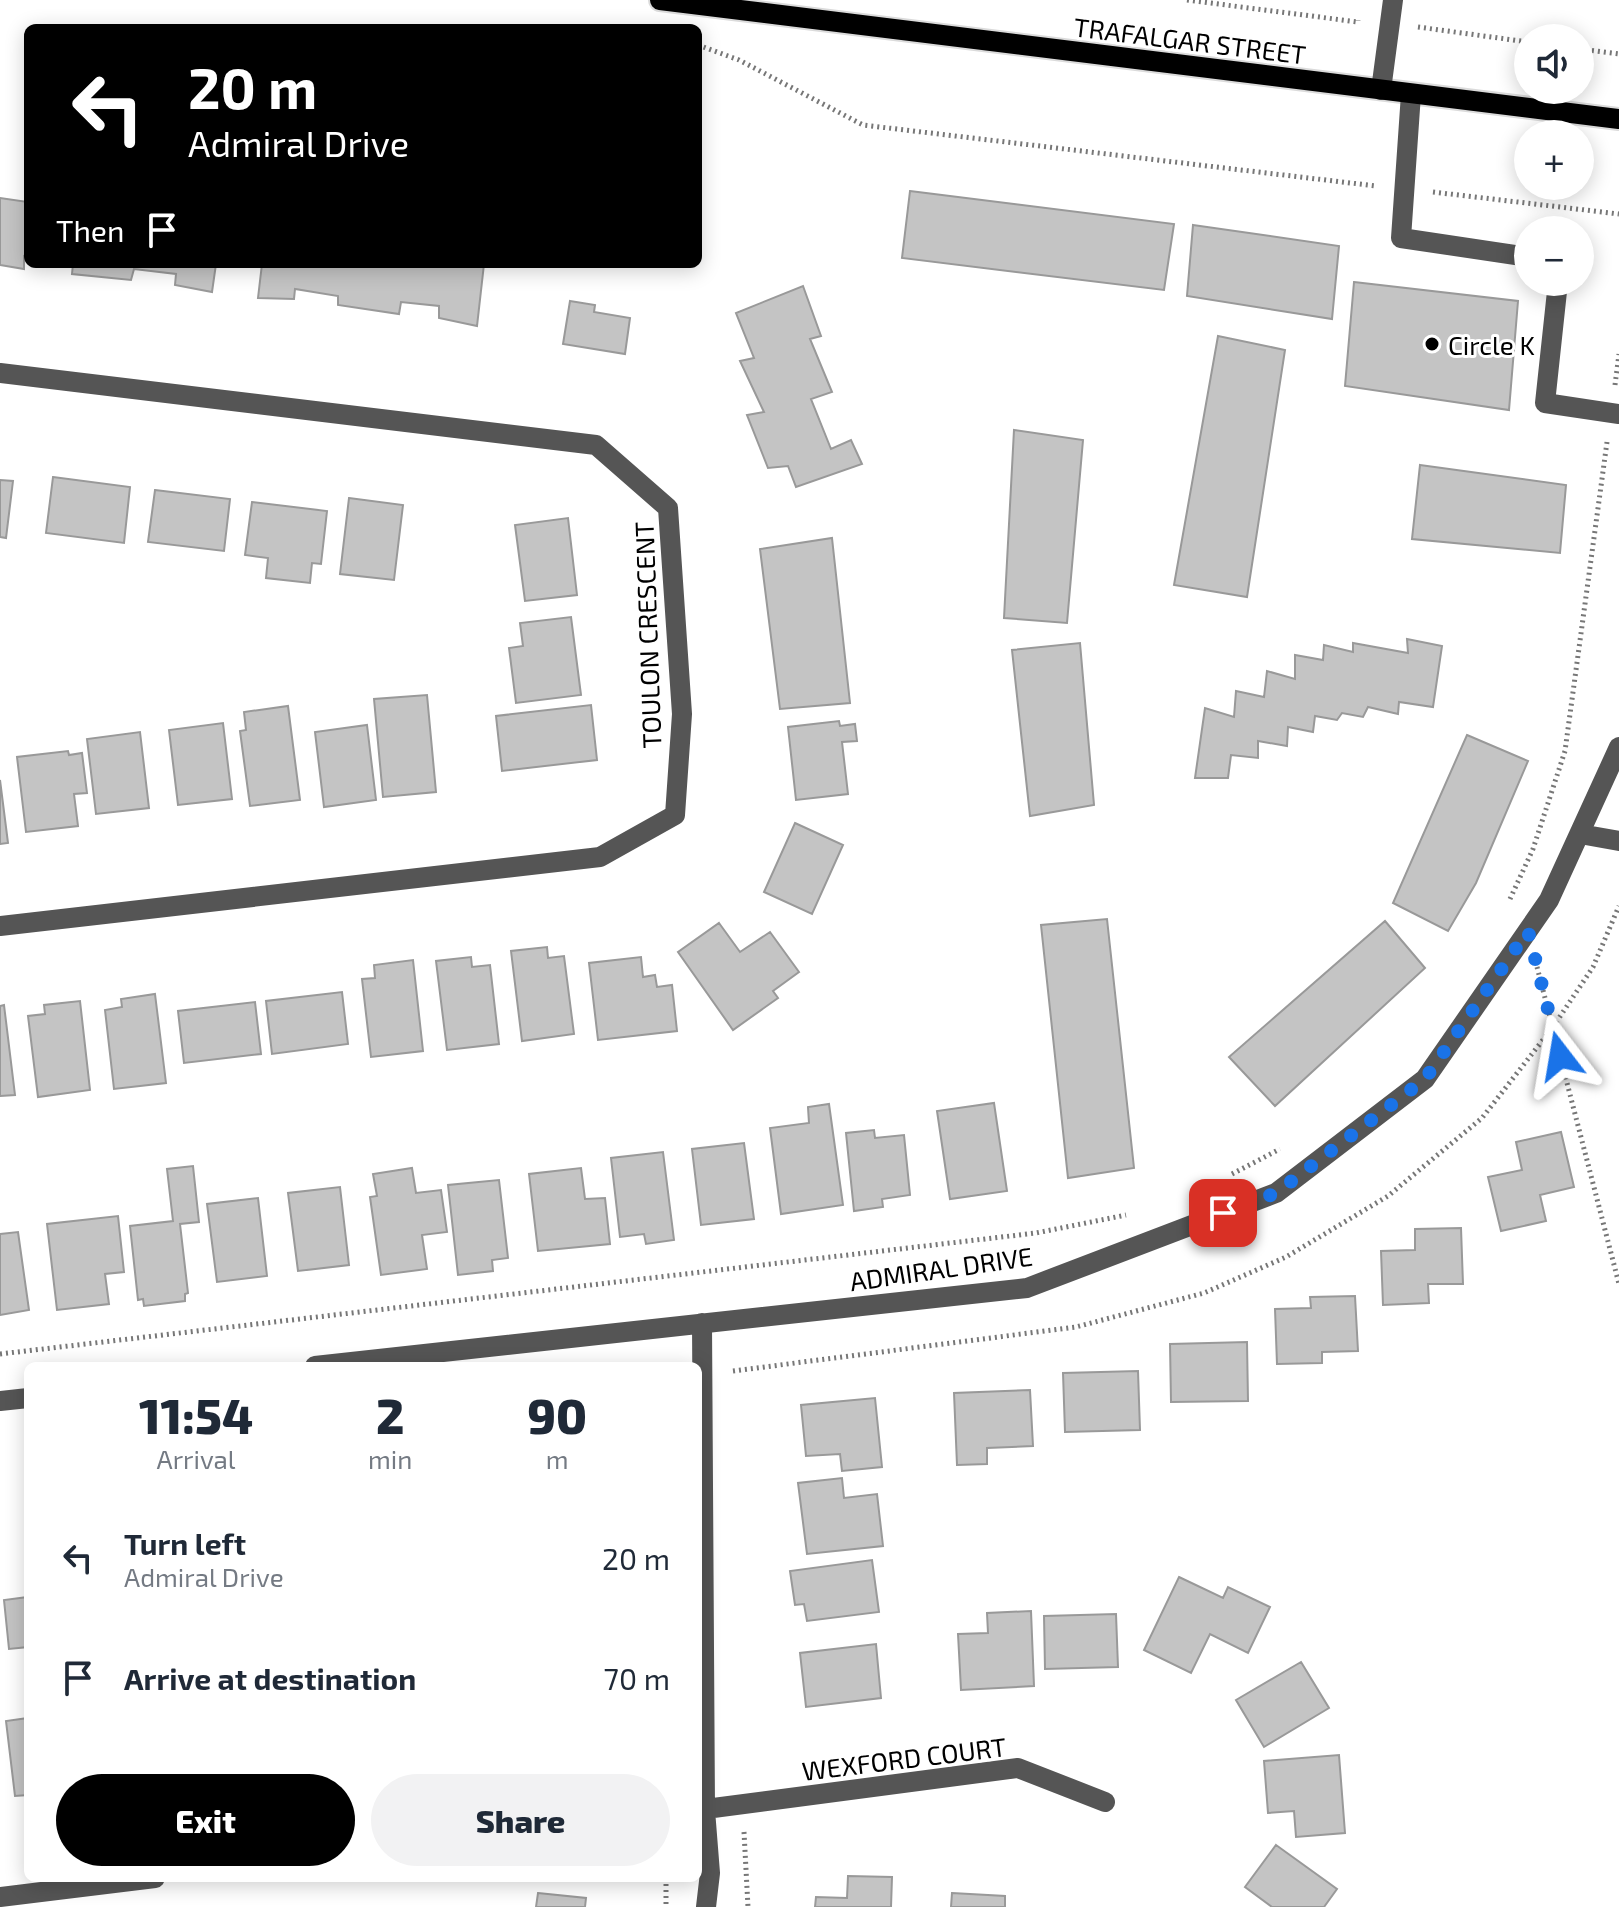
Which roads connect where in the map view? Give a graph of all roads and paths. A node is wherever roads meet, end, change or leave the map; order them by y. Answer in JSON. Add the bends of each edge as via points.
{"nodes":[{"id":1,"x":660,"y":0,"type":"edge"},
{"id":2,"x":1187,"y":0,"type":"edge"},
{"id":3,"x":1393,"y":0,"type":"edge"},
{"id":4,"x":1358,"y":22,"type":"dead end"},
{"id":5,"x":1415,"y":27,"type":"dead end"},
{"id":6,"x":1514,"y":40,"type":"edge"},
{"id":7,"x":702,"y":46,"type":"edge"},
{"id":8,"x":1594,"y":51,"type":"edge"},
{"id":9,"x":1619,"y":54,"type":"edge"},
{"id":10,"x":1381,"y":90,"type":"junction"},
{"id":11,"x":1411,"y":94,"type":"junction"},
{"id":12,"x":1619,"y":119,"type":"edge"},
{"id":13,"x":1404,"y":189,"type":"junction"},
{"id":14,"x":1619,"y":214,"type":"edge"},
{"id":15,"x":1514,"y":255,"type":"edge"},
{"id":16,"x":1556,"y":296,"type":"edge"},
{"id":17,"x":1619,"y":354,"type":"edge"},
{"id":18,"x":0,"y":373,"type":"edge"},
{"id":19,"x":1615,"y":413,"type":"edge"},
{"id":20,"x":1619,"y":747,"type":"edge"},
{"id":21,"x":1580,"y":834,"type":"junction"},
{"id":22,"x":1619,"y":841,"type":"edge"},
{"id":23,"x":1509,"y":902,"type":"dead end"},
{"id":24,"x":1619,"y":906,"type":"edge"},
{"id":25,"x":0,"y":926,"type":"edge"},
{"id":26,"x":1528,"y":931,"type":"junction"},
{"id":27,"x":1553,"y":1027,"type":"junction"},
{"id":28,"x":1292,"y":1142,"type":"dead end"},
{"id":29,"x":1222,"y":1180,"type":"dead end"},
{"id":30,"x":1141,"y":1212,"type":"dead end"},
{"id":31,"x":1619,"y":1284,"type":"edge"},
{"id":32,"x":702,"y":1323,"type":"junction"},
{"id":33,"x":0,"y":1354,"type":"edge"},
{"id":34,"x":351,"y":1362,"type":"edge"},
{"id":35,"x":702,"y":1362,"type":"edge"},
{"id":36,"x":724,"y":1372,"type":"dead end"},
{"id":37,"x":24,"y":1398,"type":"edge"},
{"id":38,"x":0,"y":1401,"type":"edge"},
{"id":39,"x":1105,"y":1802,"type":"dead end"},
{"id":40,"x":702,"y":1810,"type":"edge"},
{"id":41,"x":702,"y":1817,"type":"edge"},
{"id":42,"x":745,"y":1836,"type":"dead end"},
{"id":43,"x":122,"y":1882,"type":"edge"},
{"id":44,"x":666,"y":1882,"type":"edge"},
{"id":45,"x":0,"y":1897,"type":"edge"},
{"id":46,"x":666,"y":1907,"type":"edge"},
{"id":47,"x":706,"y":1907,"type":"edge"},
{"id":48,"x":748,"y":1907,"type":"edge"}],
"edges":[{"from":1,"to":10,"type":"main road","name":"TRAFALGAR STREET"},
{"from":2,"to":4,"type":"path"},
{"from":3,"to":10,"type":"street"},
{"from":5,"to":6,"type":"path"},
{"from":7,"to":13,"type":"path","via":[[739,60],[863,125]]},
{"from":8,"to":9,"type":"path"},
{"from":10,"to":11,"type":"main road","name":"TRAFALGAR STREET"},
{"from":11,"to":12,"type":"main road","name":"TRAFALGAR STREET"},
{"from":11,"to":13,"type":"street"},
{"from":13,"to":14,"type":"path"},
{"from":13,"to":15,"type":"street","via":[[1401,238]]},
{"from":16,"to":19,"type":"street","via":[[1545,403]]},
{"from":17,"to":19,"type":"path"},
{"from":18,"to":25,"type":"street","name":"TOULON CRESCENT","via":[[596,445],[668,508],[682,714],[675,815],[600,857]]},
{"from":19,"to":23,"type":"path","via":[[1565,751],[1533,849]]},
{"from":20,"to":21,"type":"street","name":"ADMIRAL DRIVE"},
{"from":21,"to":22,"type":"street"},
{"from":21,"to":26,"type":"street","name":"ADMIRAL DRIVE"},
{"from":24,"to":27,"type":"path","via":[[1593,967]]},
{"from":26,"to":27,"type":"path"},
{"from":26,"to":32,"type":"street","name":"ADMIRAL DRIVE","via":[[1425,1079],[1276,1193],[1027,1288]]},
{"from":27,"to":31,"type":"path"},
{"from":27,"to":36,"type":"path","via":[[1482,1118],[1388,1196],[1286,1257],[1204,1293],[1076,1327]]},
{"from":28,"to":29,"type":"path"},
{"from":30,"to":33,"type":"path","via":[[1036,1233]]},
{"from":32,"to":34,"type":"street","name":"ADMIRAL DRIVE"},
{"from":32,"to":35,"type":"street"},
{"from":37,"to":38,"type":"street"},
{"from":39,"to":40,"type":"street","name":"WEXFORD COURT","via":[[1018,1768]]},
{"from":41,"to":47,"type":"street","via":[[710,1873]]},
{"from":42,"to":48,"type":"path"},
{"from":43,"to":45,"type":"street"},
{"from":44,"to":46,"type":"path"}]}
